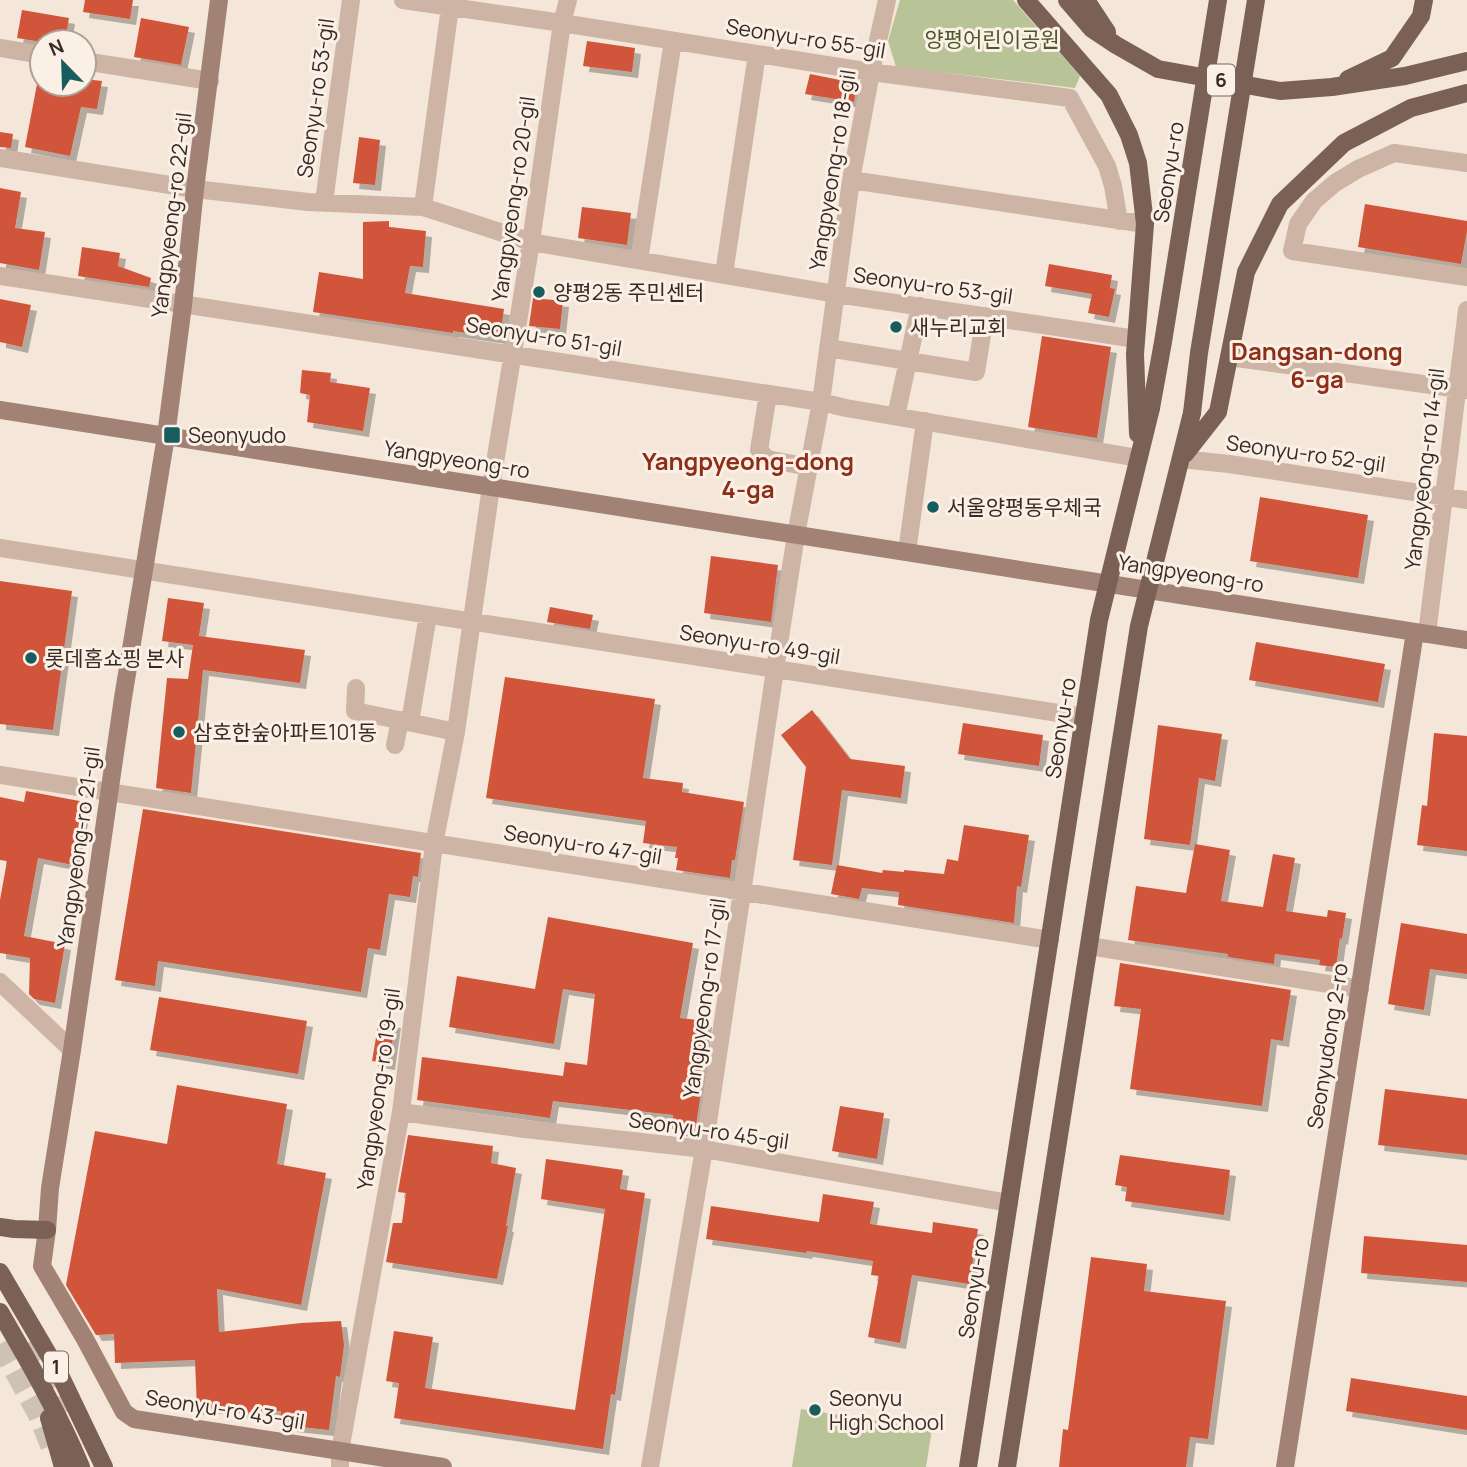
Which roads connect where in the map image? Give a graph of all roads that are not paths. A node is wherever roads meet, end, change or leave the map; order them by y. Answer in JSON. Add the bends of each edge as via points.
{"nodes":[{"id":1,"x":219,"y":0,"type":"edge"},
{"id":2,"x":351,"y":0,"type":"edge"},
{"id":3,"x":403,"y":0,"type":"edge"},
{"id":4,"x":568,"y":0,"type":"edge"},
{"id":5,"x":887,"y":0,"type":"edge"},
{"id":6,"x":1026,"y":0,"type":"edge"},
{"id":7,"x":1067,"y":0,"type":"edge"},
{"id":8,"x":1086,"y":0,"type":"edge"},
{"id":9,"x":1218,"y":0,"type":"edge"},
{"id":10,"x":1256,"y":0,"type":"edge"},
{"id":11,"x":1424,"y":0,"type":"edge"},
{"id":12,"x":450,"y":7,"type":"junction"},
{"id":13,"x":562,"y":23,"type":"junction"},
{"id":14,"x":673,"y":41,"type":"junction"},
{"id":15,"x":1116,"y":46,"type":"junction"},
{"id":16,"x":0,"y":48,"type":"edge"},
{"id":17,"x":28,"y":53,"type":"edge"},
{"id":18,"x":757,"y":54,"type":"junction"},
{"id":19,"x":1467,"y":61,"type":"edge"},
{"id":20,"x":98,"y":63,"type":"edge"},
{"id":21,"x":871,"y":72,"type":"junction"},
{"id":22,"x":210,"y":81,"type":"junction"},
{"id":23,"x":1332,"y":87,"type":"junction"},
{"id":24,"x":1467,"y":93,"type":"edge"},
{"id":25,"x":0,"y":158,"type":"edge"},
{"id":26,"x":1467,"y":163,"type":"edge"},
{"id":27,"x":851,"y":180,"type":"junction"},
{"id":28,"x":195,"y":189,"type":"junction"},
{"id":29,"x":324,"y":202,"type":"junction"},
{"id":30,"x":423,"y":207,"type":"junction"},
{"id":31,"x":1119,"y":221,"type":"junction"},
{"id":32,"x":1145,"y":224,"type":"junction"},
{"id":33,"x":531,"y":242,"type":"junction"},
{"id":34,"x":639,"y":260,"type":"junction"},
{"id":35,"x":724,"y":274,"type":"junction"},
{"id":36,"x":0,"y":276,"type":"edge"},
{"id":37,"x":1467,"y":277,"type":"edge"},
{"id":38,"x":835,"y":293,"type":"junction"},
{"id":39,"x":183,"y":305,"type":"junction"},
{"id":40,"x":920,"y":306,"type":"junction"},
{"id":41,"x":1467,"y":310,"type":"edge"},
{"id":42,"x":985,"y":316,"type":"junction"},
{"id":43,"x":1136,"y":339,"type":"junction"},
{"id":44,"x":828,"y":348,"type":"junction"},
{"id":45,"x":513,"y":355,"type":"junction"},
{"id":46,"x":1229,"y":357,"type":"junction"},
{"id":47,"x":909,"y":361,"type":"junction"},
{"id":48,"x":1462,"y":390,"type":"edge"},
{"id":49,"x":768,"y":394,"type":"junction"},
{"id":50,"x":821,"y":402,"type":"junction"},
{"id":51,"x":0,"y":410,"type":"edge"},
{"id":52,"x":896,"y":416,"type":"junction"},
{"id":53,"x":925,"y":421,"type":"junction"},
{"id":54,"x":166,"y":436,"type":"junction"},
{"id":55,"x":1138,"y":458,"type":"junction"},
{"id":56,"x":1181,"y":459,"type":"junction"},
{"id":57,"x":809,"y":467,"type":"junction"},
{"id":58,"x":491,"y":487,"type":"junction"},
{"id":59,"x":1444,"y":496,"type":"junction"},
{"id":60,"x":1467,"y":500,"type":"edge"},
{"id":61,"x":796,"y":535,"type":"junction"},
{"id":62,"x":0,"y":548,"type":"edge"},
{"id":63,"x":907,"y":552,"type":"junction"},
{"id":64,"x":144,"y":571,"type":"junction"},
{"id":65,"x":1108,"y":583,"type":"junction"},
{"id":66,"x":1149,"y":590,"type":"junction"},
{"id":67,"x":428,"y":615,"type":"junction"},
{"id":68,"x":472,"y":622,"type":"junction"},
{"id":69,"x":1421,"y":633,"type":"junction"},
{"id":70,"x":1467,"y":640,"type":"edge"},
{"id":71,"x":775,"y":669,"type":"junction"},
{"id":72,"x":356,"y":688,"type":"dead end"},
{"id":73,"x":1084,"y":717,"type":"junction"},
{"id":74,"x":405,"y":721,"type":"junction"},
{"id":75,"x":456,"y":732,"type":"junction"},
{"id":76,"x":395,"y":745,"type":"dead end"},
{"id":77,"x":0,"y":775,"type":"edge"},
{"id":78,"x":109,"y":792,"type":"junction"},
{"id":79,"x":433,"y":844,"type":"junction"},
{"id":80,"x":742,"y":892,"type":"junction"},
{"id":81,"x":1050,"y":940,"type":"junction"},
{"id":82,"x":1088,"y":946,"type":"junction"},
{"id":83,"x":0,"y":982,"type":"edge"},
{"id":84,"x":1360,"y":989,"type":"junction"},
{"id":85,"x":72,"y":1050,"type":"junction"},
{"id":86,"x":401,"y":1112,"type":"junction"},
{"id":87,"x":704,"y":1149,"type":"junction"},
{"id":88,"x":1009,"y":1203,"type":"junction"},
{"id":89,"x":0,"y":1227,"type":"edge"},
{"id":90,"x":47,"y":1230,"type":"junction"},
{"id":91,"x":42,"y":1266,"type":"joint"},
{"id":92,"x":0,"y":1272,"type":"edge"},
{"id":93,"x":0,"y":1312,"type":"edge"},
{"id":94,"x":40,"y":1384,"type":"junction"},
{"id":95,"x":340,"y":1459,"type":"edge"},
{"id":96,"x":64,"y":1467,"type":"edge"},
{"id":97,"x":81,"y":1467,"type":"edge"},
{"id":98,"x":104,"y":1467,"type":"edge"},
{"id":99,"x":443,"y":1467,"type":"edge"},
{"id":100,"x":650,"y":1467,"type":"edge"},
{"id":101,"x":968,"y":1467,"type":"edge"},
{"id":102,"x":1007,"y":1467,"type":"edge"},
{"id":103,"x":1285,"y":1467,"type":"edge"}],
"edges":[{"from":1,"to":22,"type":"street","name":"Yangpyeong-ro 22-gil"},
{"from":2,"to":29,"type":"street","name":"Seonyu-ro 53-gil"},
{"from":3,"to":12,"type":"street","name":"Seonyu-ro 55-gil"},
{"from":4,"to":13,"type":"street","name":"Yangpyeong-ro 20-gil"},
{"from":5,"to":21,"type":"street","name":"Yangpyeong-ro 18-gil"},
{"from":6,"to":32,"type":"main road","via":[[1109,95],[1138,163]]},
{"from":7,"to":15,"type":"main road","number":"6","via":[[1092,29]]},
{"from":8,"to":15,"type":"main road"},
{"from":9,"to":55,"type":"main road","name":"Seonyu-ro","bridge":true,"via":[[1163,342]]},
{"from":10,"to":56,"type":"main road","bridge":true},
{"from":11,"to":23,"type":"main road","number":"6","via":[[1422,16],[1392,58]]},
{"from":12,"to":13,"type":"street","name":"Seonyu-ro 55-gil"},
{"from":12,"to":30,"type":"street"},
{"from":13,"to":14,"type":"street","name":"Seonyu-ro 55-gil"},
{"from":13,"to":33,"type":"street","name":"Yangpyeong-ro 20-gil"},
{"from":14,"to":18,"type":"street","name":"Seonyu-ro 55-gil"},
{"from":14,"to":34,"type":"street"},
{"from":15,"to":23,"type":"main road","number":"6","via":[[1158,69],[1280,91]]},
{"from":16,"to":17,"type":"street"},
{"from":18,"to":21,"type":"street","name":"Seonyu-ro 55-gil"},
{"from":18,"to":35,"type":"street"},
{"from":19,"to":23,"type":"main road"},
{"from":20,"to":22,"type":"street"},
{"from":21,"to":27,"type":"street","name":"Yangpyeong-ro 18-gil"},
{"from":21,"to":31,"type":"street","name":"Seonyu-ro 55-gil","via":[[1070,98],[1107,166]]},
{"from":22,"to":28,"type":"street","name":"Yangpyeong-ro 22-gil"},
{"from":24,"to":46,"type":"main road","via":[[1411,107],[1344,143],[1280,204],[1246,272]]},
{"from":25,"to":28,"type":"street","name":"Seonyu-ro 53-gil"},
{"from":26,"to":37,"type":"street","via":[[1394,153],[1358,169],[1314,201],[1298,224],[1292,251]]},
{"from":27,"to":31,"type":"street","name":"Seonyu-ro"},
{"from":27,"to":38,"type":"street","name":"Yangpyeong-ro 18-gil"},
{"from":28,"to":29,"type":"street","name":"Seonyu-ro 53-gil"},
{"from":28,"to":39,"type":"street","name":"Yangpyeong-ro 22-gil"},
{"from":29,"to":30,"type":"street","name":"Seonyu-ro 53-gil"},
{"from":30,"to":33,"type":"street","name":"Seonyu-ro 53-gil"},
{"from":31,"to":32,"type":"street","name":"Seonyu-ro"},
{"from":32,"to":43,"type":"main road"},
{"from":33,"to":34,"type":"street","name":"Seonyu-ro 53-gil"},
{"from":33,"to":45,"type":"street","name":"Yangpyeong-ro 20-gil"},
{"from":34,"to":35,"type":"street","name":"Seonyu-ro 53-gil"},
{"from":35,"to":38,"type":"street","name":"Seonyu-ro 53-gil"},
{"from":36,"to":39,"type":"street","name":"Seonyu-ro 51-gil"},
{"from":38,"to":40,"type":"street","name":"Seonyu-ro 53-gil"},
{"from":38,"to":44,"type":"street","name":"Yangpyeong-ro 18-gil"},
{"from":39,"to":45,"type":"street","name":"Seonyu-ro 51-gil"},
{"from":39,"to":54,"type":"street","name":"Yangpyeong-ro 22-gil"},
{"from":40,"to":42,"type":"street","name":"Seonyu-ro 53-gil"},
{"from":40,"to":47,"type":"street"},
{"from":41,"to":48,"type":"street","name":"Yangpyeong-ro 14-gil"},
{"from":42,"to":43,"type":"street","name":"Seonyu-ro 53-gil"},
{"from":42,"to":47,"type":"street","via":[[976,372]]},
{"from":43,"to":55,"type":"main road"},
{"from":44,"to":47,"type":"street"},
{"from":44,"to":50,"type":"street","name":"Yangpyeong-ro 18-gil"},
{"from":45,"to":49,"type":"street","name":"Seonyu-ro 51-gil"},
{"from":45,"to":58,"type":"street","name":"Yangpyeong-ro 20-gil"},
{"from":46,"to":48,"type":"street"},
{"from":46,"to":56,"type":"main road","via":[[1218,412]]},
{"from":47,"to":52,"type":"street"},
{"from":48,"to":59,"type":"street","name":"Yangpyeong-ro 14-gil"},
{"from":49,"to":50,"type":"street","name":"Seonyu-ro 51-gil"},
{"from":49,"to":57,"type":"street","via":[[759,450],[767,459]]},
{"from":50,"to":52,"type":"street","name":"Seonyu-ro 51-gil"},
{"from":50,"to":57,"type":"street","name":"Yangpyeong-ro 18-gil"},
{"from":51,"to":54,"type":"street","name":"Yangpyeong-ro"},
{"from":52,"to":53,"type":"street","name":"Seonyu-ro 51-gil"},
{"from":53,"to":55,"type":"street","name":"Seonyu-ro 51-gil"},
{"from":53,"to":63,"type":"street"},
{"from":54,"to":58,"type":"street","name":"Yangpyeong-ro"},
{"from":54,"to":64,"type":"street","name":"Yangpyeong-ro 21-gil"},
{"from":55,"to":65,"type":"main road","name":"Seonyu-ro"},
{"from":56,"to":59,"type":"street","name":"Seonyu-ro 52-gil"},
{"from":56,"to":66,"type":"main road"},
{"from":57,"to":61,"type":"street","name":"Yangpyeong-ro 18-gil"},
{"from":58,"to":61,"type":"street","name":"Yangpyeong-ro"},
{"from":58,"to":68,"type":"street","name":"Yangpyeong-ro 19-gil"},
{"from":59,"to":60,"type":"street","name":"Seonyu-ro 52-gil"},
{"from":59,"to":69,"type":"street","name":"Yangpyeong-ro 14-gil"},
{"from":61,"to":63,"type":"street","name":"Yangpyeong-ro"},
{"from":61,"to":71,"type":"street","name":"Yangpyeong-ro 17-gil"},
{"from":62,"to":64,"type":"street","name":"Seonyu-ro 49-gil"},
{"from":63,"to":65,"type":"street","name":"Yangpyeong-ro"},
{"from":64,"to":67,"type":"street","name":"Seonyu-ro 49-gil"},
{"from":64,"to":78,"type":"street","name":"Yangpyeong-ro 21-gil"},
{"from":65,"to":66,"type":"street","name":"Yangpyeong-ro"},
{"from":65,"to":73,"type":"main road","name":"Seonyu-ro"},
{"from":66,"to":69,"type":"street","name":"Yangpyeong-ro"},
{"from":66,"to":82,"type":"main road","via":[[1139,626]]},
{"from":67,"to":68,"type":"street","name":"Seonyu-ro 49-gil"},
{"from":67,"to":74,"type":"street"},
{"from":68,"to":71,"type":"street","name":"Seonyu-ro 49-gil"},
{"from":68,"to":75,"type":"street","name":"Yangpyeong-ro 19-gil"},
{"from":69,"to":70,"type":"street","name":"Yangpyeong-ro"},
{"from":69,"to":84,"type":"street","name":"Seonyudong 2-ro"},
{"from":71,"to":73,"type":"street","name":"Seonyu-ro 49-gil"},
{"from":71,"to":80,"type":"street","name":"Yangpyeong-ro 17-gil"},
{"from":72,"to":74,"type":"street","via":[[355,711]]},
{"from":73,"to":81,"type":"main road","name":"Seonyu-ro"},
{"from":74,"to":75,"type":"street"},
{"from":74,"to":76,"type":"street"},
{"from":75,"to":79,"type":"street","name":"Yangpyeong-ro 19-gil"},
{"from":77,"to":78,"type":"street","name":"Seonyu-ro 47-gil"},
{"from":78,"to":79,"type":"street","name":"Seonyu-ro 47-gil"},
{"from":78,"to":85,"type":"street","name":"Yangpyeong-ro 21-gil"},
{"from":79,"to":80,"type":"street","name":"Seonyu-ro 47-gil"},
{"from":79,"to":86,"type":"street","name":"Yangpyeong-ro 19-gil"},
{"from":80,"to":81,"type":"street","name":"Seonyu-ro 47-gil"},
{"from":80,"to":87,"type":"street","name":"Yangpyeong-ro 17-gil"},
{"from":81,"to":88,"type":"main road","name":"Seonyu-ro"},
{"from":82,"to":84,"type":"street"},
{"from":82,"to":102,"type":"main road"},
{"from":83,"to":85,"type":"street"},
{"from":84,"to":103,"type":"street","name":"Seonyudong 2-ro"},
{"from":85,"to":90,"type":"street","name":"Yangpyeong-ro 21-gil"},
{"from":86,"to":87,"type":"street","name":"Seonyu-ro 45-gil"},
{"from":86,"to":95,"type":"street","name":"Yangpyeong-ro 19-gil"},
{"from":87,"to":88,"type":"street","name":"Seonyu-ro 45-gil"},
{"from":87,"to":100,"type":"street","name":"Yangpyeong-ro 17-gil"},
{"from":88,"to":101,"type":"main road","name":"Seonyu-ro"},
{"from":89,"to":90,"type":"main road"},
{"from":90,"to":91,"type":"street","name":"Yangpyeong-ro 21-gil"},
{"from":91,"to":95,"type":"street","name":"Seonyu-ro 43-gil","via":[[124,1412],[134,1419]]},
{"from":92,"to":98,"type":"main road","number":"1","via":[[58,1371]]},
{"from":93,"to":94,"type":"main road","number":"1"},
{"from":94,"to":96,"type":"main road"},
{"from":94,"to":97,"type":"main road","number":"1"},
{"from":95,"to":99,"type":"street","name":"Seonyu-ro 43-gil"}]}
